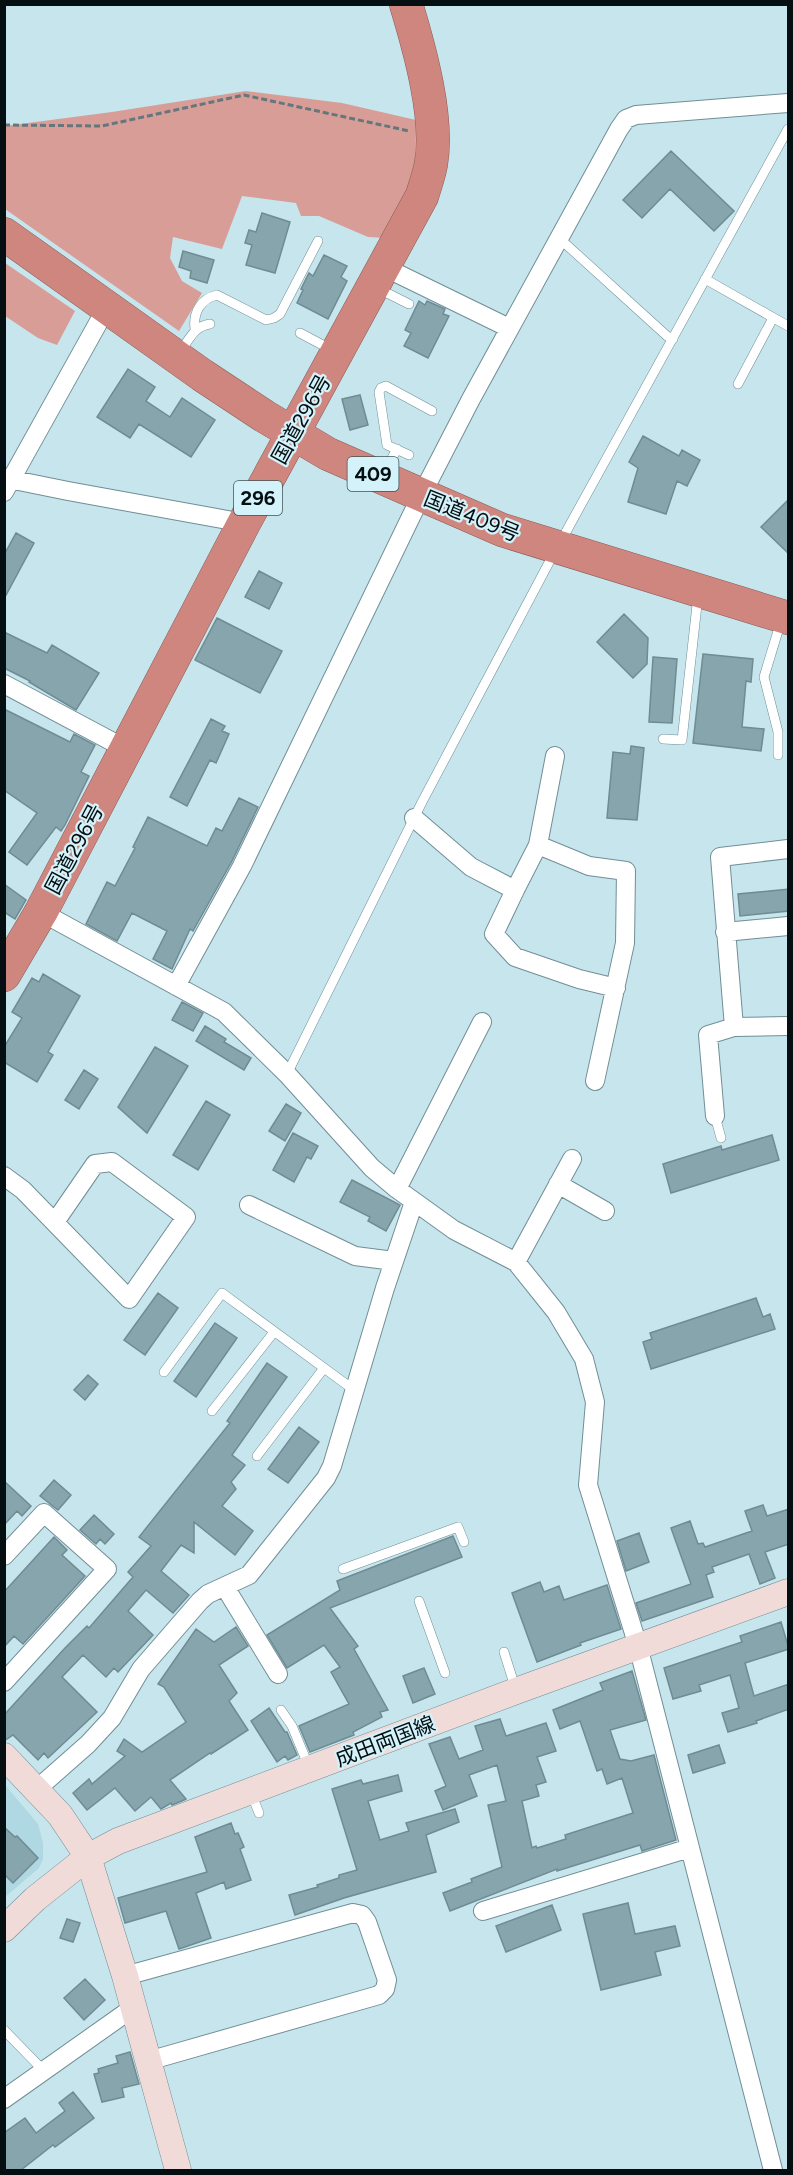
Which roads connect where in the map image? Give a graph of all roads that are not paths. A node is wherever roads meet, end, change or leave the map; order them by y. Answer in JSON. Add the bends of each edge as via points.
{"nodes":[{"id":1,"x":406,"y":4,"type":"edge"},
{"id":2,"x":789,"y":102,"type":"edge"},
{"id":3,"x":789,"y":129,"type":"edge"},
{"id":4,"x":778,"y":147,"type":"junction"},
{"id":5,"x":789,"y":153,"type":"edge"},
{"id":6,"x":4,"y":234,"type":"edge"},
{"id":7,"x":559,"y":238,"type":"junction"},
{"id":8,"x":318,"y":241,"type":"dead end"},
{"id":9,"x":379,"y":277,"type":"junction"},
{"id":10,"x":705,"y":279,"type":"junction"},
{"id":11,"x":409,"y":304,"type":"dead end"},
{"id":12,"x":107,"y":307,"type":"junction"},
{"id":13,"x":773,"y":318,"type":"junction"},
{"id":14,"x":210,"y":324,"type":"dead end"},
{"id":15,"x":789,"y":326,"type":"edge"},
{"id":16,"x":509,"y":328,"type":"junction"},
{"id":17,"x":195,"y":329,"type":"junction"},
{"id":18,"x":300,"y":333,"type":"dead end"},
{"id":19,"x":673,"y":339,"type":"junction"},
{"id":20,"x":337,"y":353,"type":"junction"},
{"id":21,"x":177,"y":357,"type":"junction"},
{"id":22,"x":738,"y":384,"type":"dead end"},
{"id":23,"x":432,"y":411,"type":"dead end"},
{"id":24,"x":293,"y":433,"type":"junction"},
{"id":25,"x":397,"y":449,"type":"junction"},
{"id":26,"x":409,"y":455,"type":"dead end"},
{"id":27,"x":381,"y":478,"type":"junction"},
{"id":28,"x":7,"y":483,"type":"edge"},
{"id":29,"x":421,"y":496,"type":"junction"},
{"id":30,"x":244,"y":523,"type":"junction"},
{"id":31,"x":557,"y":548,"type":"junction"},
{"id":32,"x":698,"y":590,"type":"junction"},
{"id":33,"x":785,"y":617,"type":"edge"},
{"id":34,"x":4,"y":684,"type":"edge"},
{"id":35,"x":663,"y":739,"type":"dead end"},
{"id":36,"x":126,"y":749,"type":"junction"},
{"id":37,"x":778,"y":755,"type":"dead end"},
{"id":38,"x":555,"y":756,"type":"dead end"},
{"id":39,"x":414,"y":818,"type":"junction"},
{"id":40,"x":538,"y":845,"type":"junction"},
{"id":41,"x":789,"y":849,"type":"edge"},
{"id":42,"x":515,"y":890,"type":"junction"},
{"id":43,"x":40,"y":912,"type":"junction"},
{"id":44,"x":789,"y":926,"type":"edge"},
{"id":45,"x":725,"y":932,"type":"junction"},
{"id":46,"x":4,"y":975,"type":"edge"},
{"id":47,"x":176,"y":986,"type":"junction"},
{"id":48,"x":616,"y":988,"type":"junction"},
{"id":49,"x":482,"y":1022,"type":"dead end"},
{"id":50,"x":789,"y":1026,"type":"edge"},
{"id":51,"x":734,"y":1027,"type":"junction"},
{"id":52,"x":287,"y":1074,"type":"junction"},
{"id":53,"x":595,"y":1081,"type":"dead end"},
{"id":54,"x":715,"y":1116,"type":"joint"},
{"id":55,"x":721,"y":1138,"type":"dead end"},
{"id":56,"x":572,"y":1159,"type":"dead end"},
{"id":57,"x":4,"y":1176,"type":"edge"},
{"id":58,"x":558,"y":1184,"type":"junction"},
{"id":59,"x":397,"y":1189,"type":"junction"},
{"id":60,"x":414,"y":1202,"type":"junction"},
{"id":61,"x":249,"y":1205,"type":"dead end"},
{"id":62,"x":605,"y":1211,"type":"dead end"},
{"id":63,"x":55,"y":1222,"type":"junction"},
{"id":64,"x":394,"y":1260,"type":"junction"},
{"id":65,"x":516,"y":1262,"type":"junction"},
{"id":66,"x":274,"y":1332,"type":"junction"},
{"id":67,"x":324,"y":1368,"type":"junction"},
{"id":68,"x":164,"y":1372,"type":"dead end"},
{"id":69,"x":354,"y":1390,"type":"junction"},
{"id":70,"x":212,"y":1411,"type":"dead end"},
{"id":71,"x":257,"y":1456,"type":"dead end"},
{"id":72,"x":464,"y":1542,"type":"dead end"},
{"id":73,"x":4,"y":1556,"type":"edge"},
{"id":74,"x":343,"y":1569,"type":"dead end"},
{"id":75,"x":225,"y":1587,"type":"junction"},
{"id":76,"x":789,"y":1592,"type":"edge"},
{"id":77,"x":419,"y":1601,"type":"dead end"},
{"id":78,"x":638,"y":1646,"type":"junction"},
{"id":79,"x":504,"y":1652,"type":"dead end"},
{"id":80,"x":445,"y":1673,"type":"dead end"},
{"id":81,"x":278,"y":1674,"type":"dead end"},
{"id":82,"x":4,"y":1682,"type":"edge"},
{"id":83,"x":516,"y":1691,"type":"junction"},
{"id":84,"x":282,"y":1710,"type":"dead end"},
{"id":85,"x":4,"y":1756,"type":"edge"},
{"id":86,"x":310,"y":1770,"type":"junction"},
{"id":87,"x":37,"y":1790,"type":"junction"},
{"id":88,"x":690,"y":1848,"type":"junction"},
{"id":89,"x":88,"y":1857,"type":"junction"},
{"id":90,"x":483,"y":1911,"type":"dead end"},
{"id":91,"x":6,"y":1924,"type":"edge"},
{"id":92,"x":126,"y":1976,"type":"junction"},
{"id":93,"x":134,"y":2007,"type":"junction"},
{"id":94,"x":4,"y":2030,"type":"edge"},
{"id":95,"x":148,"y":2061,"type":"junction"},
{"id":96,"x":44,"y":2071,"type":"junction"},
{"id":97,"x":4,"y":2099,"type":"edge"},
{"id":98,"x":178,"y":2170,"type":"edge"},
{"id":99,"x":773,"y":2170,"type":"edge"}],
"edges":[{"from":1,"to":9,"type":"highway","name":"国道296号","number":"296","via":[[426,76],[433,137],[431,164],[423,196]]},
{"from":2,"to":7,"type":"street","via":[[626,119]]},
{"from":3,"to":4,"type":"lane"},
{"from":4,"to":5,"type":"lane"},
{"from":4,"to":10,"type":"lane"},
{"from":6,"to":12,"type":"highway","name":"国道409号","number":"409"},
{"from":7,"to":16,"type":"street"},
{"from":7,"to":19,"type":"lane"},
{"from":8,"to":17,"type":"lane","via":[[280,314],[266,320],[217,295],[203,301],[194,318]]},
{"from":9,"to":11,"type":"lane"},
{"from":9,"to":16,"type":"street"},
{"from":9,"to":20,"type":"highway","name":"国道296号","number":"296"},
{"from":10,"to":13,"type":"lane"},
{"from":10,"to":19,"type":"lane"},
{"from":12,"to":21,"type":"highway","name":"国道409号","number":"409"},
{"from":12,"to":28,"type":"street"},
{"from":13,"to":15,"type":"lane"},
{"from":13,"to":22,"type":"lane"},
{"from":14,"to":17,"type":"lane"},
{"from":16,"to":29,"type":"street"},
{"from":17,"to":21,"type":"lane"},
{"from":18,"to":20,"type":"lane"},
{"from":19,"to":31,"type":"lane"},
{"from":20,"to":24,"type":"highway","name":"国道296号","number":"296"},
{"from":21,"to":24,"type":"highway","name":"国道409号","number":"409"},
{"from":23,"to":25,"type":"lane","via":[[386,386],[381,388],[387,445]]},
{"from":24,"to":27,"type":"highway","name":"国道409号","number":"409"},
{"from":24,"to":30,"type":"highway","name":"国道296号","number":"296"},
{"from":25,"to":26,"type":"lane"},
{"from":25,"to":27,"type":"lane"},
{"from":27,"to":29,"type":"highway","name":"国道409号","number":"409"},
{"from":28,"to":30,"type":"street"},
{"from":29,"to":31,"type":"highway","name":"国道409号","number":"409"},
{"from":29,"to":47,"type":"street","via":[[242,866]]},
{"from":30,"to":36,"type":"highway","name":"国道296号","number":"296"},
{"from":31,"to":32,"type":"highway","name":"国道409号","number":"409"},
{"from":31,"to":39,"type":"lane"},
{"from":32,"to":33,"type":"highway","name":"国道409号","number":"409"},
{"from":32,"to":35,"type":"lane","via":[[682,741]]},
{"from":33,"to":37,"type":"lane","via":[[764,677],[778,732]]},
{"from":34,"to":36,"type":"street"},
{"from":36,"to":43,"type":"highway","name":"国道296号","number":"296"},
{"from":38,"to":40,"type":"street"},
{"from":39,"to":42,"type":"street","via":[[471,867]]},
{"from":39,"to":52,"type":"lane"},
{"from":40,"to":42,"type":"street"},
{"from":40,"to":48,"type":"street","via":[[589,866],[626,872],[626,943]]},
{"from":41,"to":45,"type":"street","via":[[720,857]]},
{"from":42,"to":48,"type":"street","via":[[494,934],[515,957]]},
{"from":43,"to":46,"type":"highway","name":"国道296号","number":"296"},
{"from":43,"to":47,"type":"street"},
{"from":44,"to":45,"type":"street"},
{"from":45,"to":51,"type":"street"},
{"from":47,"to":52,"type":"street","via":[[224,1012]]},
{"from":48,"to":53,"type":"street"},
{"from":49,"to":59,"type":"street"},
{"from":50,"to":51,"type":"street"},
{"from":51,"to":54,"type":"street","via":[[708,1035]]},
{"from":52,"to":59,"type":"street","via":[[372,1168]]},
{"from":54,"to":55,"type":"lane"},
{"from":56,"to":58,"type":"street"},
{"from":57,"to":63,"type":"street"},
{"from":58,"to":62,"type":"street"},
{"from":58,"to":65,"type":"street"},
{"from":59,"to":60,"type":"street"},
{"from":60,"to":64,"type":"street"},
{"from":60,"to":65,"type":"street","via":[[454,1230]]},
{"from":61,"to":64,"type":"street","via":[[356,1257]]},
{"from":63,"to":63,"type":"street","via":[[129,1299],[186,1217],[112,1162],[95,1164]]},
{"from":64,"to":69,"type":"street"},
{"from":65,"to":78,"type":"street","via":[[556,1312],[584,1359],[595,1402],[587,1503]]},
{"from":66,"to":67,"type":"lane"},
{"from":66,"to":68,"type":"lane","via":[[222,1293]]},
{"from":66,"to":70,"type":"lane"},
{"from":67,"to":69,"type":"lane"},
{"from":67,"to":71,"type":"lane"},
{"from":69,"to":75,"type":"street","via":[[326,1478],[249,1575]]},
{"from":72,"to":74,"type":"lane","via":[[458,1527]]},
{"from":73,"to":82,"type":"street","via":[[44,1513],[107,1569]]},
{"from":75,"to":81,"type":"street"},
{"from":75,"to":87,"type":"street","via":[[200,1601],[141,1669],[112,1718]]},
{"from":76,"to":78,"type":"main road","name":"成田両国線"},
{"from":77,"to":80,"type":"lane"},
{"from":78,"to":83,"type":"main road","name":"成田両国線"},
{"from":78,"to":88,"type":"street"},
{"from":79,"to":83,"type":"lane"},
{"from":83,"to":86,"type":"main road","name":"成田両国線"},
{"from":84,"to":86,"type":"lane"},
{"from":85,"to":87,"type":"main road"},
{"from":86,"to":89,"type":"main road","name":"成田両国線","via":[[255,1803],[118,1841]]},
{"from":87,"to":89,"type":"main road","via":[[60,1815]]},
{"from":88,"to":90,"type":"street"},
{"from":88,"to":99,"type":"street"},
{"from":89,"to":91,"type":"main road","name":"成田両国線"},
{"from":89,"to":92,"type":"main road"},
{"from":92,"to":93,"type":"main road"},
{"from":92,"to":95,"type":"street","via":[[352,1913],[362,1915],[367,1922],[387,1980],[379,1995]]},
{"from":93,"to":95,"type":"main road"},
{"from":93,"to":96,"type":"street"},
{"from":94,"to":96,"type":"lane"},
{"from":95,"to":98,"type":"main road"},
{"from":96,"to":97,"type":"street"}]}
